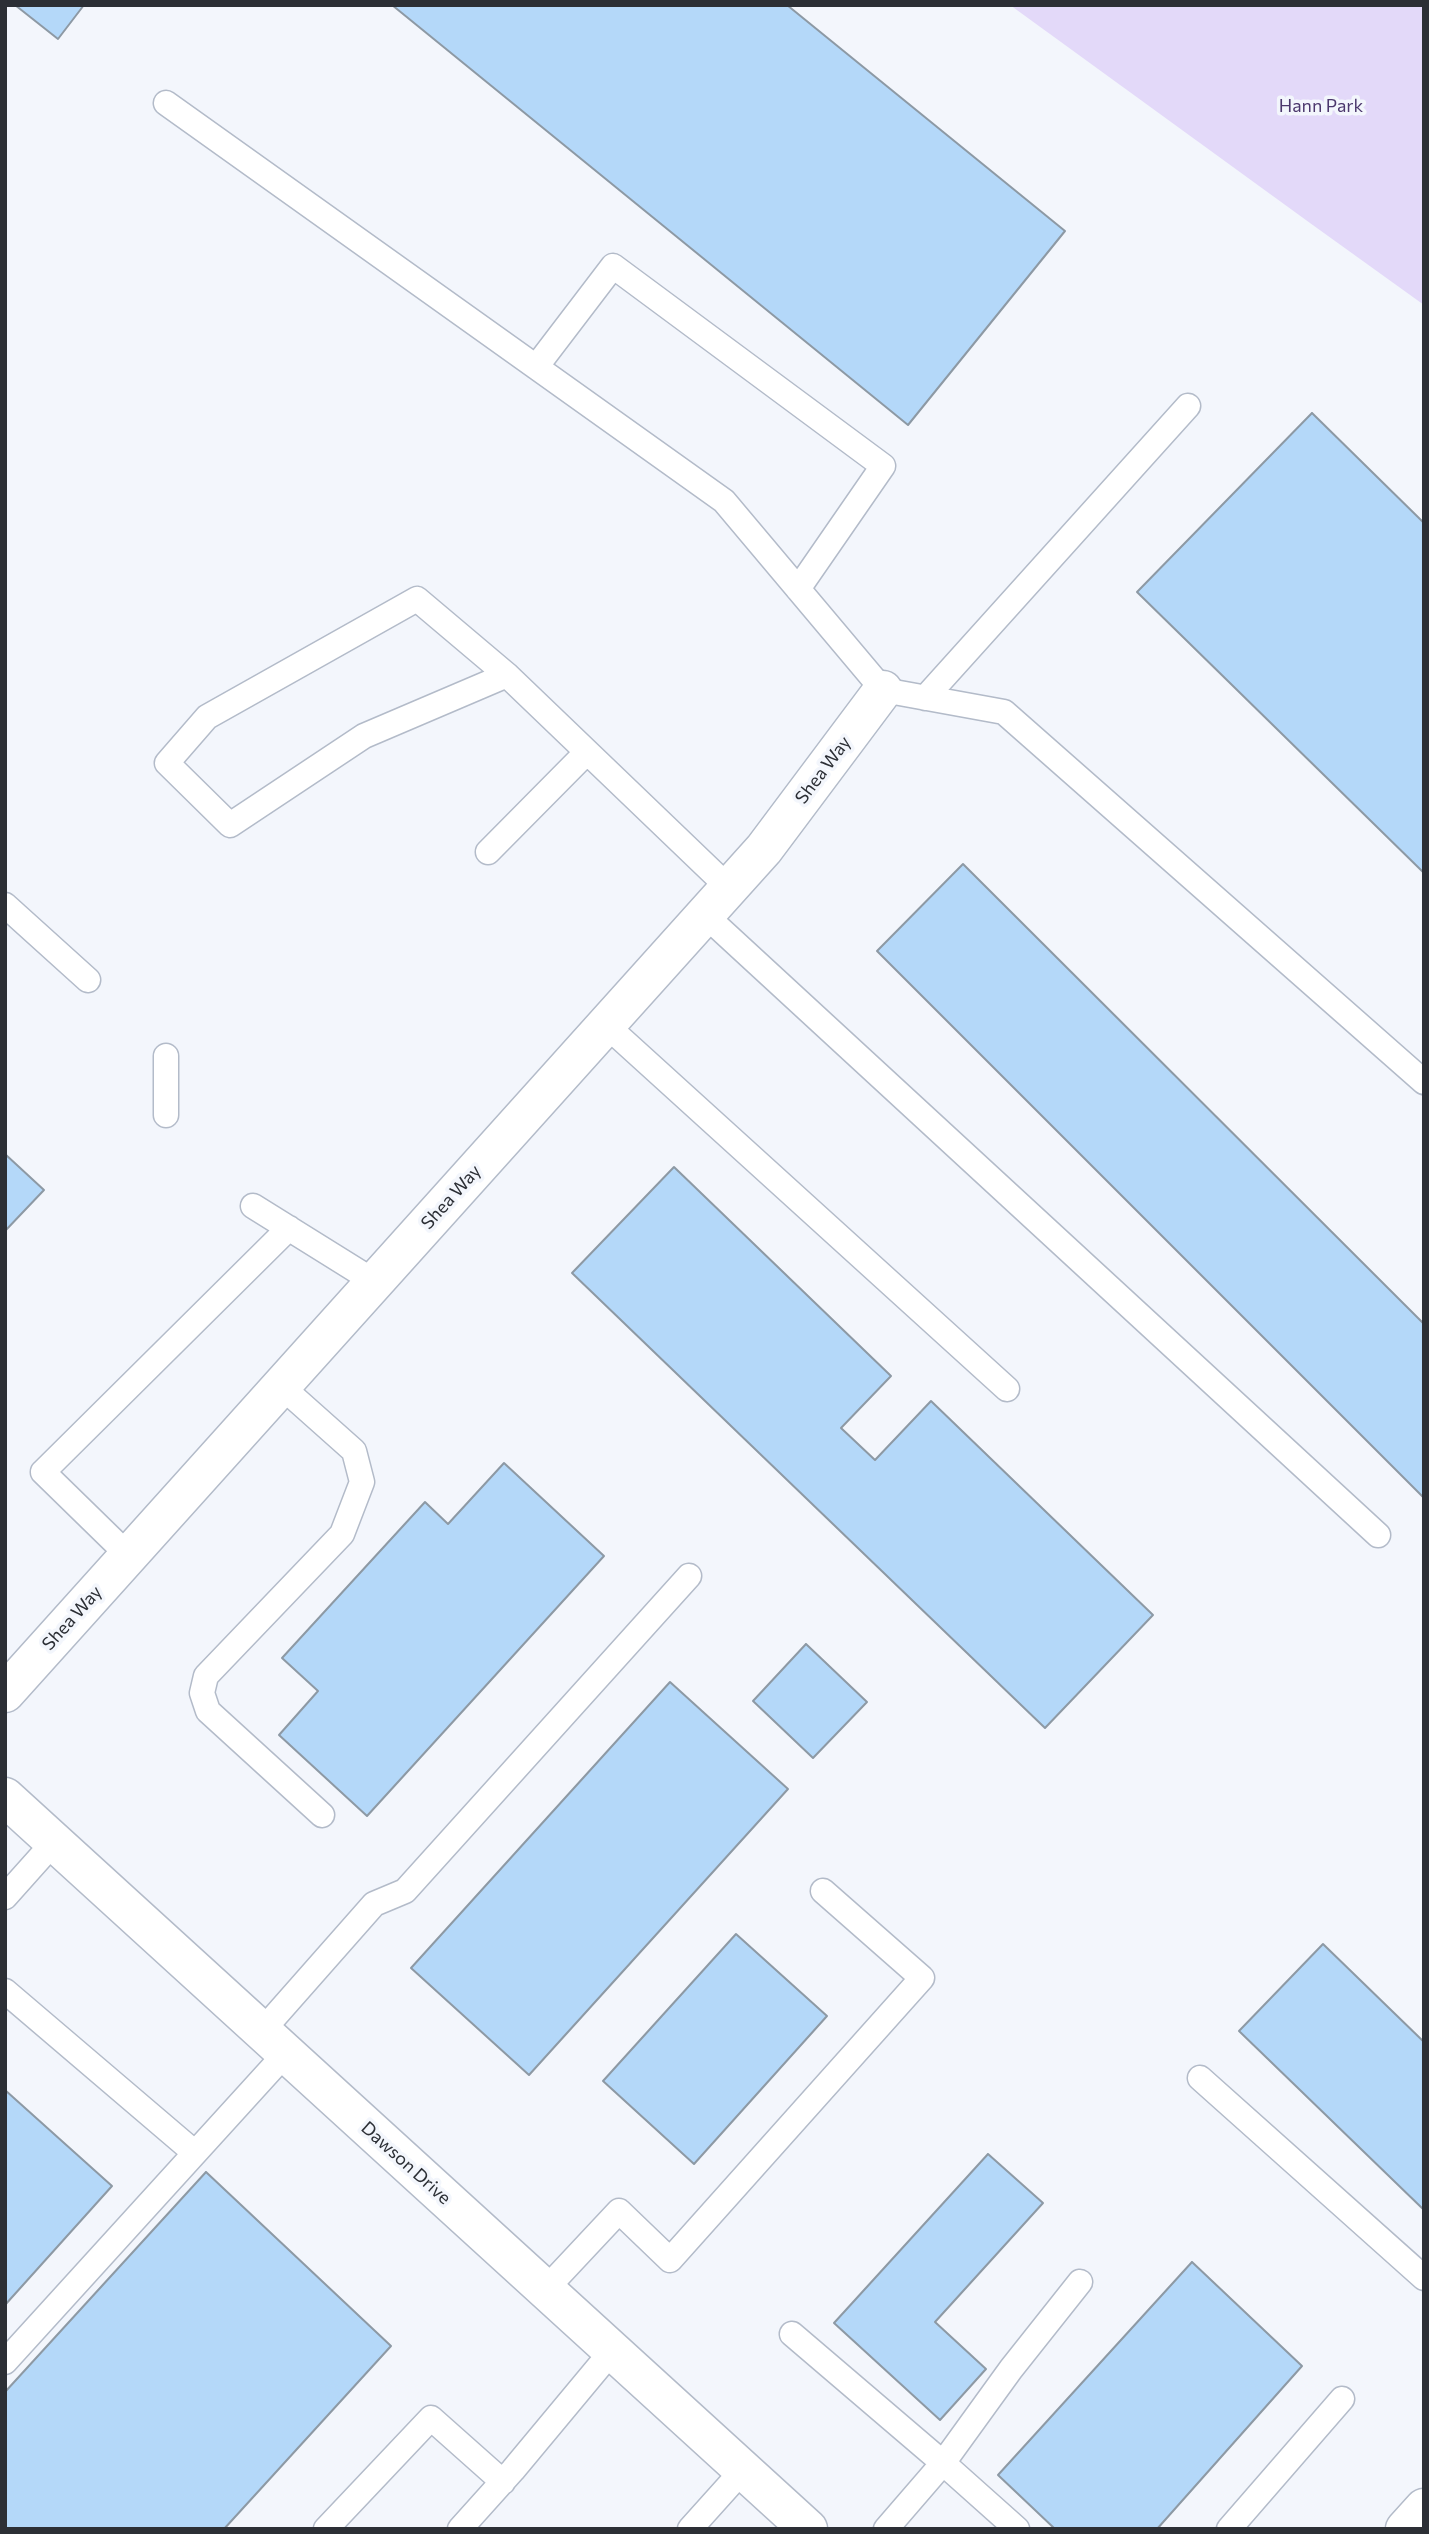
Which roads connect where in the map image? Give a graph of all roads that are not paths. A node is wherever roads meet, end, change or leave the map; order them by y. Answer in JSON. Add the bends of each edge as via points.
{"nodes":[{"id":1,"x":166,"y":103,"type":"dead end"},
{"id":2,"x":537,"y":367,"type":"junction"},
{"id":3,"x":1188,"y":406,"type":"dead end"},
{"id":4,"x":798,"y":589,"type":"junction"},
{"id":5,"x":507,"y":675,"type":"junction"},
{"id":6,"x":883,"y":690,"type":"junction"},
{"id":7,"x":925,"y":698,"type":"junction"},
{"id":8,"x":586,"y":753,"type":"junction"},
{"id":9,"x":488,"y":852,"type":"dead end"},
{"id":10,"x":716,"y":901,"type":"junction"},
{"id":11,"x":5,"y":905,"type":"edge"},
{"id":12,"x":88,"y":980,"type":"dead end"},
{"id":13,"x":606,"y":1025,"type":"junction"},
{"id":14,"x":166,"y":1056,"type":"dead end"},
{"id":15,"x":1424,"y":1082,"type":"edge"},
{"id":16,"x":166,"y":1115,"type":"dead end"},
{"id":17,"x":253,"y":1206,"type":"dead end"},
{"id":18,"x":289,"y":1228,"type":"junction"},
{"id":19,"x":375,"y":1282,"type":"junction"},
{"id":20,"x":281,"y":1386,"type":"junction"},
{"id":21,"x":1007,"y":1389,"type":"dead end"},
{"id":22,"x":1378,"y":1535,"type":"dead end"},
{"id":23,"x":128,"y":1555,"type":"junction"},
{"id":24,"x":689,"y":1576,"type":"dead end"},
{"id":25,"x":5,"y":1693,"type":"edge"},
{"id":26,"x":5,"y":1797,"type":"edge"},
{"id":27,"x":322,"y":1815,"type":"dead end"},
{"id":28,"x":55,"y":1841,"type":"junction"},
{"id":29,"x":823,"y":1891,"type":"dead end"},
{"id":30,"x":5,"y":1897,"type":"edge"},
{"id":31,"x":5,"y":1991,"type":"edge"},
{"id":32,"x":274,"y":2042,"type":"junction"},
{"id":33,"x":1200,"y":2078,"type":"dead end"},
{"id":34,"x":195,"y":2153,"type":"junction"},
{"id":35,"x":1424,"y":2278,"type":"edge"},
{"id":36,"x":1080,"y":2282,"type":"dead end"},
{"id":37,"x":545,"y":2290,"type":"junction"},
{"id":38,"x":792,"y":2334,"type":"dead end"},
{"id":39,"x":612,"y":2351,"type":"junction"},
{"id":40,"x":5,"y":2362,"type":"edge"},
{"id":41,"x":1342,"y":2399,"type":"dead end"},
{"id":42,"x":943,"y":2463,"type":"junction"},
{"id":43,"x":743,"y":2470,"type":"junction"},
{"id":44,"x":503,"y":2482,"type":"junction"},
{"id":45,"x":1424,"y":2508,"type":"edge"},
{"id":46,"x":326,"y":2529,"type":"edge"},
{"id":47,"x":460,"y":2529,"type":"edge"},
{"id":48,"x":690,"y":2529,"type":"edge"},
{"id":49,"x":808,"y":2529,"type":"edge"},
{"id":50,"x":886,"y":2529,"type":"edge"},
{"id":51,"x":1017,"y":2529,"type":"edge"},
{"id":52,"x":1229,"y":2529,"type":"edge"},
{"id":53,"x":1405,"y":2529,"type":"edge"}],
"edges":[{"from":1,"to":2,"type":"lane"},
{"from":2,"to":4,"type":"lane","via":[[724,501]]},
{"from":2,"to":4,"type":"lane","via":[[613,266],[883,466]]},
{"from":3,"to":7,"type":"lane"},
{"from":4,"to":6,"type":"lane"},
{"from":5,"to":5,"type":"lane","via":[[417,599],[207,717],[167,763],[230,825],[364,736]]},
{"from":5,"to":8,"type":"lane"},
{"from":6,"to":7,"type":"lane"},
{"from":6,"to":10,"type":"street","name":"Shea Way","via":[[764,849]]},
{"from":7,"to":15,"type":"lane","via":[[1004,712]]},
{"from":8,"to":9,"type":"lane"},
{"from":8,"to":10,"type":"lane"},
{"from":10,"to":13,"type":"street","name":"Shea Way"},
{"from":10,"to":22,"type":"lane"},
{"from":11,"to":12,"type":"lane"},
{"from":13,"to":19,"type":"street","name":"Shea Way"},
{"from":13,"to":21,"type":"lane"},
{"from":14,"to":16,"type":"lane"},
{"from":17,"to":18,"type":"lane"},
{"from":18,"to":19,"type":"lane"},
{"from":18,"to":23,"type":"lane","via":[[43,1472]]},
{"from":19,"to":20,"type":"street","name":"Shea Way"},
{"from":20,"to":23,"type":"street","name":"Shea Way"},
{"from":20,"to":27,"type":"lane","via":[[354,1451],[362,1482],[342,1534],[206,1676],[202,1693],[208,1711]]},
{"from":23,"to":25,"type":"street","name":"Shea Way"},
{"from":24,"to":32,"type":"lane","via":[[405,1891],[374,1903]]},
{"from":26,"to":28,"type":"street","name":"Dawson Drive"},
{"from":28,"to":30,"type":"lane"},
{"from":28,"to":32,"type":"street","name":"Dawson Drive"},
{"from":29,"to":37,"type":"lane","via":[[922,1978],[670,2260],[620,2211]]},
{"from":31,"to":34,"type":"lane"},
{"from":32,"to":34,"type":"lane"},
{"from":32,"to":37,"type":"street","name":"Dawson Drive"},
{"from":33,"to":35,"type":"lane"},
{"from":34,"to":40,"type":"lane"},
{"from":36,"to":42,"type":"lane"},
{"from":37,"to":39,"type":"street","name":"Dawson Drive"},
{"from":38,"to":42,"type":"lane"},
{"from":39,"to":43,"type":"street","name":"Dawson Drive"},
{"from":39,"to":44,"type":"lane"},
{"from":41,"to":52,"type":"lane"},
{"from":42,"to":50,"type":"lane"},
{"from":42,"to":51,"type":"lane"},
{"from":43,"to":48,"type":"lane"},
{"from":43,"to":49,"type":"street","name":"Dawson Drive"},
{"from":44,"to":46,"type":"lane","via":[[432,2418]]},
{"from":44,"to":47,"type":"lane"},
{"from":45,"to":53,"type":"street"}]}
